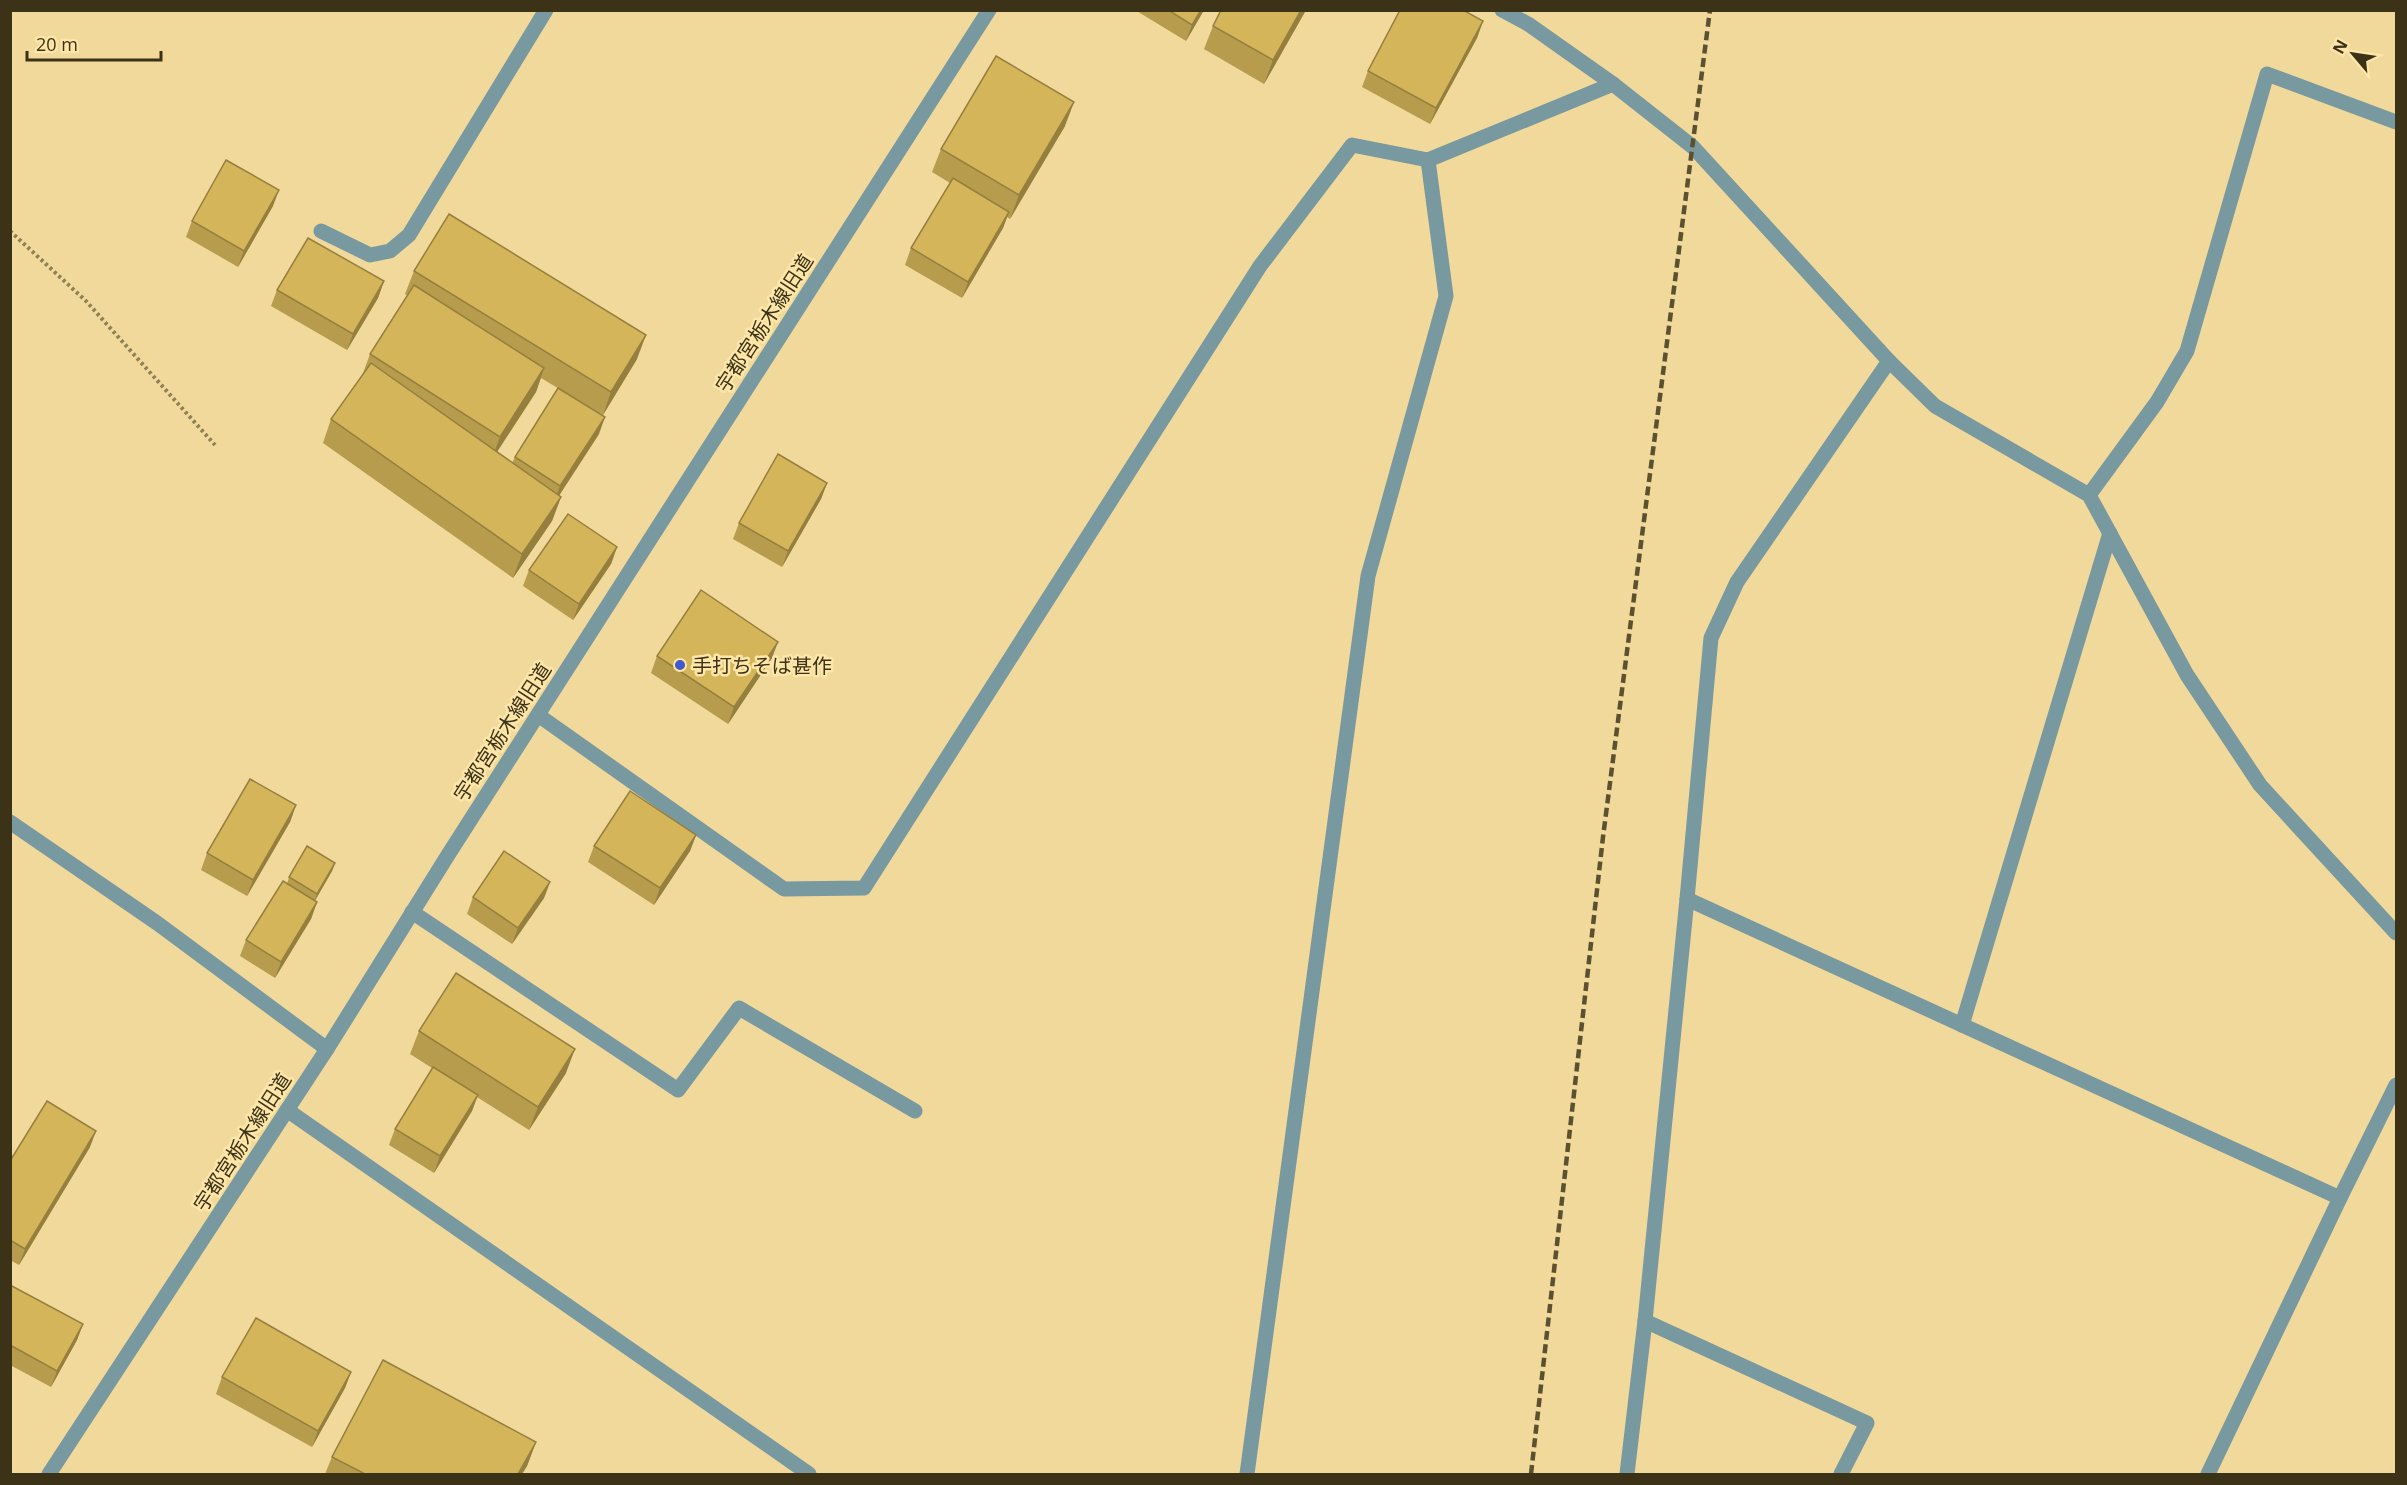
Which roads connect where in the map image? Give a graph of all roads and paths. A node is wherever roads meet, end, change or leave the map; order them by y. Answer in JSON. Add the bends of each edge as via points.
{"nodes":[{"id":1,"x":546,"y":10,"type":"edge"},
{"id":2,"x":989,"y":10,"type":"edge"},
{"id":3,"x":1502,"y":10,"type":"edge"},
{"id":4,"x":1613,"y":84,"type":"junction"},
{"id":5,"x":2397,"y":122,"type":"edge"},
{"id":6,"x":1428,"y":160,"type":"junction"},
{"id":7,"x":10,"y":231,"type":"edge"},
{"id":8,"x":321,"y":231,"type":"dead end"},
{"id":9,"x":1889,"y":361,"type":"junction"},
{"id":10,"x":215,"y":445,"type":"dead end"},
{"id":11,"x":2089,"y":495,"type":"junction"},
{"id":12,"x":2110,"y":533,"type":"junction"},
{"id":13,"x":538,"y":715,"type":"junction"},
{"id":14,"x":10,"y":822,"type":"edge"},
{"id":15,"x":1687,"y":899,"type":"junction"},
{"id":16,"x":412,"y":912,"type":"junction"},
{"id":17,"x":2397,"y":933,"type":"edge"},
{"id":18,"x":1962,"y":1025,"type":"junction"},
{"id":19,"x":327,"y":1049,"type":"junction"},
{"id":20,"x":2397,"y":1085,"type":"edge"},
{"id":21,"x":288,"y":1110,"type":"junction"},
{"id":22,"x":915,"y":1111,"type":"dead end"},
{"id":23,"x":2340,"y":1198,"type":"junction"},
{"id":24,"x":1645,"y":1321,"type":"junction"},
{"id":25,"x":49,"y":1474,"type":"edge"},
{"id":26,"x":809,"y":1474,"type":"edge"},
{"id":27,"x":1247,"y":1474,"type":"edge"},
{"id":28,"x":1627,"y":1474,"type":"edge"},
{"id":29,"x":1841,"y":1474,"type":"edge"},
{"id":30,"x":2208,"y":1474,"type":"edge"}],
"edges":[{"from":1,"to":8,"type":"street","via":[[409,235],[390,250],[370,255]]},
{"from":2,"to":13,"type":"street","name":"宇都宮栃木線旧道"},
{"from":3,"to":4,"type":"street"},
{"from":4,"to":6,"type":"street"},
{"from":4,"to":9,"type":"street","via":[[1693,147]]},
{"from":5,"to":11,"type":"street","via":[[2267,74],[2187,351],[2157,402]]},
{"from":6,"to":13,"type":"street","via":[[1352,145],[1260,266],[864,888],[784,889]]},
{"from":6,"to":27,"type":"street","via":[[1446,296],[1368,576]]},
{"from":7,"to":10,"type":"path","via":[[86,301]]},
{"from":9,"to":11,"type":"street","via":[[1935,406]]},
{"from":9,"to":15,"type":"street","via":[[1737,582],[1711,638]]},
{"from":11,"to":12,"type":"street"},
{"from":12,"to":17,"type":"street","via":[[2187,675],[2260,785]]},
{"from":12,"to":18,"type":"street"},
{"from":13,"to":16,"type":"street","name":"宇都宮栃木線旧道"},
{"from":14,"to":19,"type":"street","via":[[157,923]]},
{"from":15,"to":18,"type":"street"},
{"from":15,"to":24,"type":"street"},
{"from":16,"to":19,"type":"street","name":"宇都宮栃木線旧道"},
{"from":16,"to":22,"type":"street","via":[[678,1090],[739,1008]]},
{"from":18,"to":23,"type":"street"},
{"from":19,"to":21,"type":"street","name":"宇都宮栃木線旧道"},
{"from":20,"to":23,"type":"street"},
{"from":21,"to":25,"type":"street","name":"宇都宮栃木線旧道"},
{"from":21,"to":26,"type":"street"},
{"from":23,"to":30,"type":"street"},
{"from":24,"to":28,"type":"street"},
{"from":24,"to":29,"type":"street","via":[[1867,1422]]}]}
